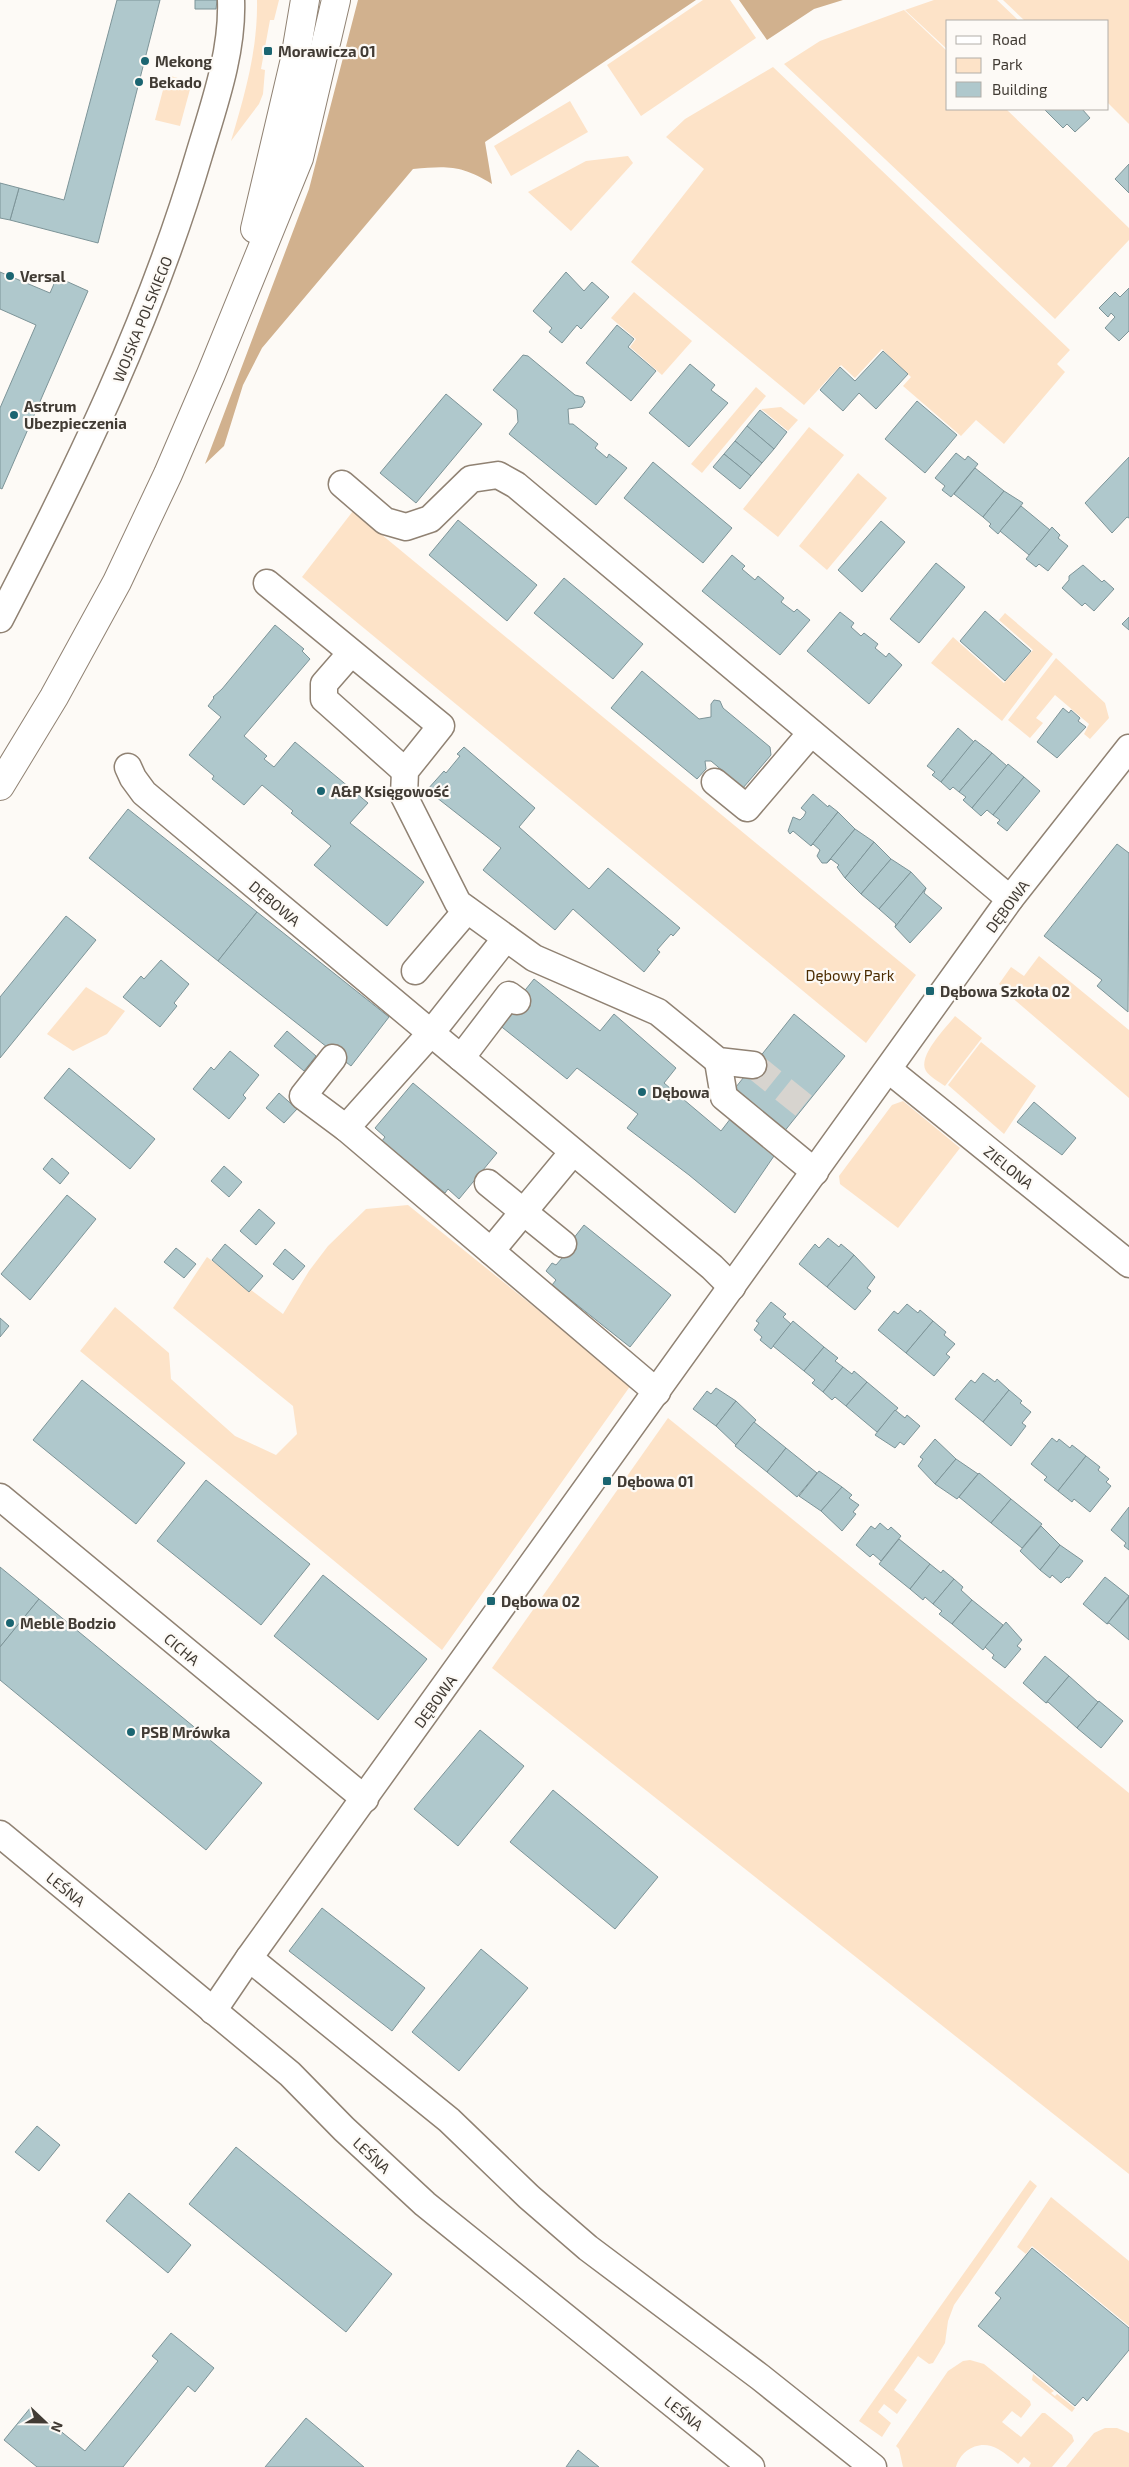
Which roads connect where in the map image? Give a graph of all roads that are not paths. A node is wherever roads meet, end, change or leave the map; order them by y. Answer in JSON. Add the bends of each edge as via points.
{"nodes":[{"id":1,"x":231,"y":0,"type":"edge"},
{"id":2,"x":305,"y":0,"type":"edge"},
{"id":3,"x":336,"y":0,"type":"edge"},
{"id":4,"x":236,"y":309,"type":"junction"},
{"id":5,"x":342,"y":484,"type":"dead end"},
{"id":6,"x":267,"y":583,"type":"dead end"},
{"id":7,"x":0,"y":619,"type":"edge"},
{"id":8,"x":351,"y":653,"type":"junction"},
{"id":9,"x":812,"y":732,"type":"junction"},
{"id":10,"x":1129,"y":748,"type":"edge"},
{"id":11,"x":128,"y":767,"type":"dead end"},
{"id":12,"x":405,"y":771,"type":"junction"},
{"id":13,"x":715,"y":782,"type":"dead end"},
{"id":14,"x":0,"y":786,"type":"edge"},
{"id":15,"x":1010,"y":900,"type":"junction"},
{"id":16,"x":467,"y":910,"type":"junction"},
{"id":17,"x":506,"y":938,"type":"junction"},
{"id":18,"x":415,"y":971,"type":"dead end"},
{"id":19,"x":517,"y":1001,"type":"dead end"},
{"id":20,"x":431,"y":1033,"type":"junction"},
{"id":21,"x":333,"y":1058,"type":"dead end"},
{"id":22,"x":461,"y":1058,"type":"junction"},
{"id":23,"x":718,"y":1061,"type":"junction"},
{"id":24,"x":753,"y":1066,"type":"tunnel mouth"},
{"id":25,"x":889,"y":1070,"type":"junction"},
{"id":26,"x":346,"y":1128,"type":"junction"},
{"id":27,"x":572,"y":1152,"type":"junction"},
{"id":28,"x":815,"y":1172,"type":"junction"},
{"id":29,"x":488,"y":1183,"type":"dead end"},
{"id":30,"x":524,"y":1212,"type":"junction"},
{"id":31,"x":563,"y":1244,"type":"dead end"},
{"id":32,"x":491,"y":1251,"type":"junction"},
{"id":33,"x":1129,"y":1264,"type":"edge"},
{"id":34,"x":732,"y":1287,"type":"junction"},
{"id":35,"x":657,"y":1392,"type":"junction"},
{"id":36,"x":0,"y":1498,"type":"edge"},
{"id":37,"x":365,"y":1799,"type":"junction"},
{"id":38,"x":0,"y":1834,"type":"edge"},
{"id":39,"x":249,"y":1958,"type":"junction"},
{"id":40,"x":213,"y":2011,"type":"junction"},
{"id":41,"x":750,"y":2467,"type":"edge"},
{"id":42,"x":873,"y":2467,"type":"edge"}],
"edges":[{"from":1,"to":7,"type":"street","name":"WOJSKA POLSKIEGO","via":[[229,32],[217,93],[159,276],[95,430]]},
{"from":2,"to":4,"type":"main road","via":[[295,59]]},
{"from":3,"to":4,"type":"main road","via":[[299,158]]},
{"from":4,"to":14,"type":"main road","via":[[168,474],[117,582],[54,697]]},
{"from":5,"to":9,"type":"street","via":[[385,521],[406,527],[430,519],[471,479],[498,475],[516,485]]},
{"from":6,"to":8,"type":"street"},
{"from":8,"to":12,"type":"street","via":[[324,684],[324,699]]},
{"from":8,"to":12,"type":"street","via":[[441,726]]},
{"from":9,"to":13,"type":"street","via":[[747,808]]},
{"from":9,"to":15,"type":"street"},
{"from":10,"to":15,"type":"street","name":"DĘBOWA"},
{"from":11,"to":20,"type":"street","name":"DĘBOWA","via":[[144,793]]},
{"from":12,"to":16,"type":"street","via":[[404,796],[458,903]]},
{"from":15,"to":25,"type":"street","name":"DĘBOWA"},
{"from":16,"to":17,"type":"street"},
{"from":16,"to":18,"type":"street"},
{"from":17,"to":20,"type":"street"},
{"from":17,"to":23,"type":"street","via":[[534,958],[658,1012]]},
{"from":19,"to":22,"type":"street","via":[[509,995]]},
{"from":20,"to":22,"type":"street","name":"DĘBOWA"},
{"from":20,"to":26,"type":"street"},
{"from":21,"to":26,"type":"street","via":[[303,1096]]},
{"from":22,"to":27,"type":"street","name":"DĘBOWA"},
{"from":23,"to":24,"type":"street"},
{"from":23,"to":28,"type":"street","via":[[724,1096]]},
{"from":25,"to":28,"type":"street","name":"DĘBOWA"},
{"from":25,"to":33,"type":"street","name":"ZIELONA"},
{"from":26,"to":32,"type":"street"},
{"from":27,"to":30,"type":"street"},
{"from":27,"to":34,"type":"street","name":"DĘBOWA"},
{"from":28,"to":34,"type":"street","name":"DĘBOWA"},
{"from":29,"to":30,"type":"street"},
{"from":30,"to":31,"type":"street"},
{"from":30,"to":32,"type":"street"},
{"from":32,"to":35,"type":"street"},
{"from":34,"to":35,"type":"street","name":"DĘBOWA"},
{"from":35,"to":37,"type":"street","name":"DĘBOWA"},
{"from":36,"to":37,"type":"street","name":"CICHA"},
{"from":37,"to":39,"type":"street","name":"DĘBOWA"},
{"from":38,"to":40,"type":"street","name":"LEŚNA"},
{"from":39,"to":40,"type":"street","name":"DĘBOWA"},
{"from":39,"to":42,"type":"street","via":[[449,2120],[588,2248],[760,2377]]},
{"from":40,"to":41,"type":"street","name":"LEŚNA","via":[[290,2074],[425,2204]]}]}
